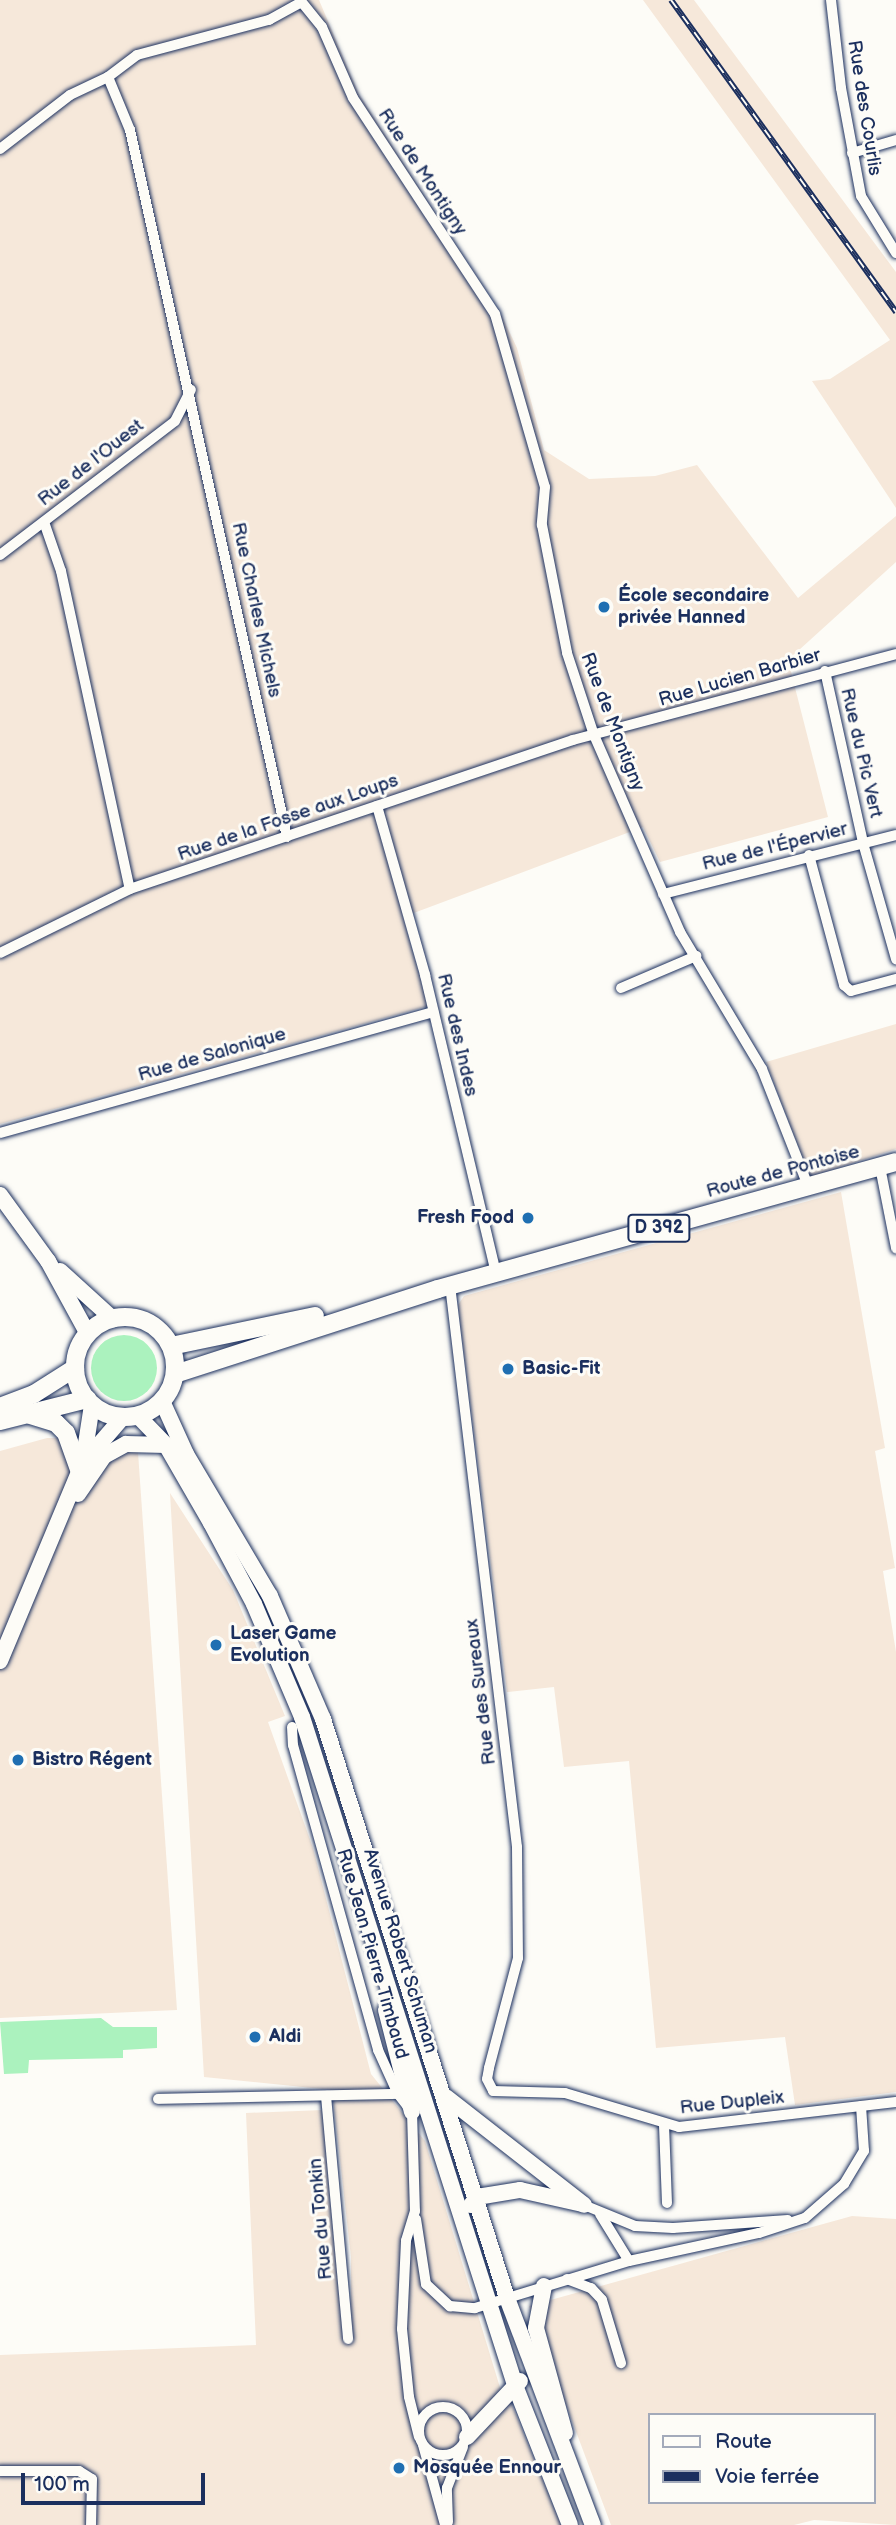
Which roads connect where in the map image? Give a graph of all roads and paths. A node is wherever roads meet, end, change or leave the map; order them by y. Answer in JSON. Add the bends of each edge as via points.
{"nodes":[{"id":1,"x":831,"y":0,"type":"edge"},
{"id":2,"x":300,"y":2,"type":"edge"},
{"id":3,"x":108,"y":77,"type":"junction"},
{"id":4,"x":896,"y":140,"type":"edge"},
{"id":5,"x":0,"y":149,"type":"edge"},
{"id":6,"x":852,"y":152,"type":"junction"},
{"id":7,"x":896,"y":253,"type":"edge"},
{"id":8,"x":191,"y":390,"type":"junction"},
{"id":9,"x":44,"y":522,"type":"junction"},
{"id":10,"x":0,"y":555,"type":"edge"},
{"id":11,"x":896,"y":654,"type":"edge"},
{"id":12,"x":825,"y":671,"type":"junction"},
{"id":13,"x":594,"y":735,"type":"junction"},
{"id":14,"x":377,"y":806,"type":"junction"},
{"id":15,"x":896,"y":835,"type":"edge"},
{"id":16,"x":287,"y":837,"type":"junction"},
{"id":17,"x":863,"y":843,"type":"junction"},
{"id":18,"x":809,"y":855,"type":"junction"},
{"id":19,"x":130,"y":889,"type":"junction"},
{"id":20,"x":663,"y":894,"type":"junction"},
{"id":21,"x":0,"y":953,"type":"edge"},
{"id":22,"x":696,"y":956,"type":"junction"},
{"id":23,"x":896,"y":959,"type":"edge"},
{"id":24,"x":896,"y":979,"type":"edge"},
{"id":25,"x":621,"y":989,"type":"dead end"},
{"id":26,"x":433,"y":1012,"type":"junction"},
{"id":27,"x":0,"y":1133,"type":"edge"},
{"id":28,"x":888,"y":1165,"type":"edge"},
{"id":29,"x":808,"y":1186,"type":"junction"},
{"id":30,"x":0,"y":1195,"type":"edge"},
{"id":31,"x":896,"y":1248,"type":"edge"},
{"id":32,"x":48,"y":1261,"type":"junction"},
{"id":33,"x":496,"y":1274,"type":"junction"},
{"id":34,"x":444,"y":1287,"type":"junction"},
{"id":35,"x":113,"y":1319,"type":"junction"},
{"id":36,"x":88,"y":1334,"type":"junction"},
{"id":37,"x":171,"y":1346,"type":"junction"},
{"id":38,"x":75,"y":1368,"type":"junction"},
{"id":39,"x":175,"y":1374,"type":"junction"},
{"id":40,"x":162,"y":1401,"type":"junction"},
{"id":41,"x":89,"y":1402,"type":"junction"},
{"id":42,"x":0,"y":1407,"type":"edge"},
{"id":43,"x":27,"y":1414,"type":"junction"},
{"id":44,"x":131,"y":1416,"type":"junction"},
{"id":45,"x":0,"y":1421,"type":"edge"},
{"id":46,"x":166,"y":1444,"type":"junction"},
{"id":47,"x":81,"y":1468,"type":"junction"},
{"id":48,"x":63,"y":1516,"type":"junction"},
{"id":49,"x":0,"y":1661,"type":"edge"},
{"id":50,"x":297,"y":1722,"type":"junction"},
{"id":51,"x":334,"y":1748,"type":"junction"},
{"id":52,"x":363,"y":1898,"type":"junction"},
{"id":53,"x":493,"y":2091,"type":"joint"},
{"id":54,"x":398,"y":2094,"type":"junction"},
{"id":55,"x":326,"y":2096,"type":"junction"},
{"id":56,"x":446,"y":2097,"type":"junction"},
{"id":57,"x":158,"y":2099,"type":"dead end"},
{"id":58,"x":896,"y":2102,"type":"edge"},
{"id":59,"x":861,"y":2106,"type":"junction"},
{"id":60,"x":412,"y":2112,"type":"junction"},
{"id":61,"x":664,"y":2125,"type":"junction"},
{"id":62,"x":477,"y":2197,"type":"junction"},
{"id":63,"x":667,"y":2203,"type":"dead end"},
{"id":64,"x":584,"y":2205,"type":"junction"},
{"id":65,"x":415,"y":2211,"type":"junction"},
{"id":66,"x":600,"y":2214,"type":"junction"},
{"id":67,"x":461,"y":2218,"type":"junction"},
{"id":68,"x":804,"y":2218,"type":"junction"},
{"id":69,"x":629,"y":2261,"type":"junction"},
{"id":70,"x":567,"y":2279,"type":"junction"},
{"id":71,"x":544,"y":2286,"type":"junction"},
{"id":72,"x":507,"y":2298,"type":"junction"},
{"id":73,"x":488,"y":2304,"type":"junction"},
{"id":74,"x":348,"y":2339,"type":"dead end"},
{"id":75,"x":621,"y":2363,"type":"dead end"},
{"id":76,"x":529,"y":2365,"type":"junction"},
{"id":77,"x":516,"y":2388,"type":"junction"},
{"id":78,"x":421,"y":2441,"type":"junction"},
{"id":79,"x":465,"y":2441,"type":"junction"},
{"id":80,"x":0,"y":2471,"type":"edge"},
{"id":81,"x":591,"y":2522,"type":"edge"},
{"id":82,"x":91,"y":2525,"type":"edge"},
{"id":83,"x":447,"y":2525,"type":"edge"},
{"id":84,"x":570,"y":2525,"type":"edge"}],
"edges":[{"from":1,"to":6,"type":"street","name":"Rue des Courlis"},
{"from":2,"to":3,"type":"street","via":[[269,20],[137,55]]},
{"from":2,"to":13,"type":"street","name":"Rue de Montigny","via":[[322,27],[353,98],[495,314],[545,487],[542,525],[567,653]]},
{"from":3,"to":5,"type":"street","via":[[70,95]]},
{"from":3,"to":8,"type":"street","via":[[130,130]]},
{"from":4,"to":6,"type":"street"},
{"from":6,"to":7,"type":"street","name":"Rue des Courlis","via":[[864,203]]},
{"from":8,"to":9,"type":"street","name":"Rue de l'Ouest","via":[[175,421]]},
{"from":8,"to":16,"type":"street","name":"Rue Charles Michels"},
{"from":9,"to":10,"type":"street"},
{"from":9,"to":19,"type":"street","name":"Rue de l'Ouest","via":[[61,571]]},
{"from":11,"to":12,"type":"street","name":"Rue Lucien Barbier"},
{"from":12,"to":13,"type":"street","name":"Rue Lucien Barbier"},
{"from":12,"to":17,"type":"street","name":"Rue du Pic Vert"},
{"from":13,"to":14,"type":"street","name":"Rue de la Fosse aux Loups"},
{"from":13,"to":20,"type":"street","name":"Rue de Montigny"},
{"from":14,"to":16,"type":"street","name":"Rue de la Fosse aux Loups"},
{"from":14,"to":26,"type":"street","name":"Rue des Indes"},
{"from":15,"to":17,"type":"street","name":"Rue de l'Épervier"},
{"from":16,"to":19,"type":"street","name":"Rue de la Fosse aux Loups"},
{"from":17,"to":18,"type":"street","name":"Rue de l'Épervier"},
{"from":17,"to":23,"type":"street","name":"Rue du Pic Vert"},
{"from":18,"to":20,"type":"street","name":"Rue de l'Épervier"},
{"from":18,"to":24,"type":"street","via":[[844,985],[851,991]]},
{"from":19,"to":21,"type":"street","name":"Rue de la Fosse aux Loups"},
{"from":20,"to":22,"type":"street","name":"Rue de Montigny"},
{"from":22,"to":25,"type":"street"},
{"from":22,"to":29,"type":"street","name":"Rue de Montigny","via":[[744,1032]]},
{"from":26,"to":27,"type":"street","name":"Rue de Salonique"},
{"from":26,"to":33,"type":"street","name":"Rue des Indes"},
{"from":28,"to":29,"type":"main road","name":"Route de Pontoise","number":"D 392"},
{"from":28,"to":31,"type":"street"},
{"from":29,"to":33,"type":"main road","name":"Route de Pontoise","number":"D 392"},
{"from":30,"to":32,"type":"main road"},
{"from":32,"to":35,"type":"main road"},
{"from":32,"to":36,"type":"main road"},
{"from":33,"to":34,"type":"main road","name":"Route de Pontoise","number":"D 392"},
{"from":34,"to":37,"type":"main road","name":"Route de Pontoise","number":"D 392"},
{"from":34,"to":39,"type":"main road","name":"Route de Pontoise","number":"D 392"},
{"from":34,"to":53,"type":"street","name":"Rue des Sureaux","via":[[517,1847],[519,1958],[489,2068],[487,2079]]},
{"from":35,"to":36,"type":"main road"},
{"from":35,"to":37,"type":"main road","via":[[142,1320]]},
{"from":36,"to":38,"type":"main road"},
{"from":37,"to":39,"type":"main road"},
{"from":38,"to":41,"type":"main road"},
{"from":38,"to":42,"type":"main road","via":[[34,1394]]},
{"from":39,"to":40,"type":"main road"},
{"from":40,"to":44,"type":"main road"},
{"from":40,"to":51,"type":"main road","name":"Avenue Robert Schuman","via":[[186,1454],[270,1596]]},
{"from":41,"to":43,"type":"main road"},
{"from":41,"to":44,"type":"main road"},
{"from":41,"to":47,"type":"main road"},
{"from":43,"to":45,"type":"main road"},
{"from":43,"to":47,"type":"main road","via":[[49,1420],[66,1433]]},
{"from":44,"to":46,"type":"main road","name":"Avenue Robert Schuman"},
{"from":44,"to":47,"type":"main road"},
{"from":46,"to":48,"type":"main road","via":[[126,1444],[104,1456]]},
{"from":46,"to":50,"type":"main road","name":"Avenue Robert Schuman","via":[[254,1604]]},
{"from":47,"to":48,"type":"main road"},
{"from":48,"to":49,"type":"main road"},
{"from":50,"to":51,"type":"main road","via":[[317,1726]]},
{"from":50,"to":52,"type":"main road","name":"Avenue Robert Schuman"},
{"from":50,"to":54,"type":"street","name":"Rue Jean Pierre Timbaud","via":[[293,1745],[378,2050]]},
{"from":51,"to":56,"type":"main road","name":"Avenue Robert Schuman"},
{"from":52,"to":60,"type":"main road","via":[[378,1980]]},
{"from":52,"to":67,"type":"main road","name":"Avenue Robert Schuman"},
{"from":53,"to":61,"type":"street","name":"Rue Dupleix","via":[[565,2093]]},
{"from":54,"to":55,"type":"street"},
{"from":54,"to":60,"type":"street","name":"Rue Jean Pierre Timbaud"},
{"from":55,"to":57,"type":"street"},
{"from":55,"to":74,"type":"street","name":"Rue du Tonkin"},
{"from":56,"to":62,"type":"main road","name":"Avenue Robert Schuman"},
{"from":56,"to":64,"type":"main road"},
{"from":58,"to":59,"type":"street","name":"Rue Dupleix"},
{"from":59,"to":61,"type":"street","name":"Rue Dupleix"},
{"from":59,"to":68,"type":"street","via":[[864,2151],[844,2183]]},
{"from":60,"to":65,"type":"street"},
{"from":61,"to":63,"type":"street"},
{"from":62,"to":64,"type":"main road","via":[[520,2190]]},
{"from":62,"to":67,"type":"main road"},
{"from":62,"to":72,"type":"main road","name":"Avenue Robert Schuman"},
{"from":64,"to":66,"type":"street"},
{"from":65,"to":73,"type":"street","via":[[419,2261],[433,2293],[459,2309]]},
{"from":65,"to":78,"type":"street","via":[[406,2241],[402,2329],[409,2397]]},
{"from":66,"to":68,"type":"street","via":[[635,2226],[673,2228]]},
{"from":66,"to":69,"type":"street"},
{"from":67,"to":73,"type":"main road","name":"Avenue Robert Schuman"},
{"from":68,"to":69,"type":"street","via":[[759,2233]]},
{"from":69,"to":70,"type":"street"},
{"from":70,"to":71,"type":"street"},
{"from":70,"to":75,"type":"street","via":[[591,2288],[602,2300]]},
{"from":71,"to":72,"type":"street"},
{"from":71,"to":81,"type":"main road","via":[[536,2318],[538,2342]]},
{"from":72,"to":73,"type":"street"},
{"from":72,"to":76,"type":"main road","name":"Avenue Robert Schuman"},
{"from":73,"to":77,"type":"main road","name":"Avenue Robert Schuman"},
{"from":76,"to":77,"type":"main road"},
{"from":76,"to":81,"type":"main road","name":"Avenue Robert Schuman"},
{"from":77,"to":79,"type":"main road"},
{"from":77,"to":84,"type":"main road","name":"Avenue Robert Schuman"},
{"from":78,"to":79,"type":"street","via":[[443,2456]]},
{"from":78,"to":79,"type":"street","via":[[425,2415],[447,2407],[466,2422]]},
{"from":78,"to":83,"type":"street"},
{"from":79,"to":83,"type":"street","via":[[447,2488]]},
{"from":80,"to":82,"type":"street","via":[[79,2471],[92,2479]]}]}
